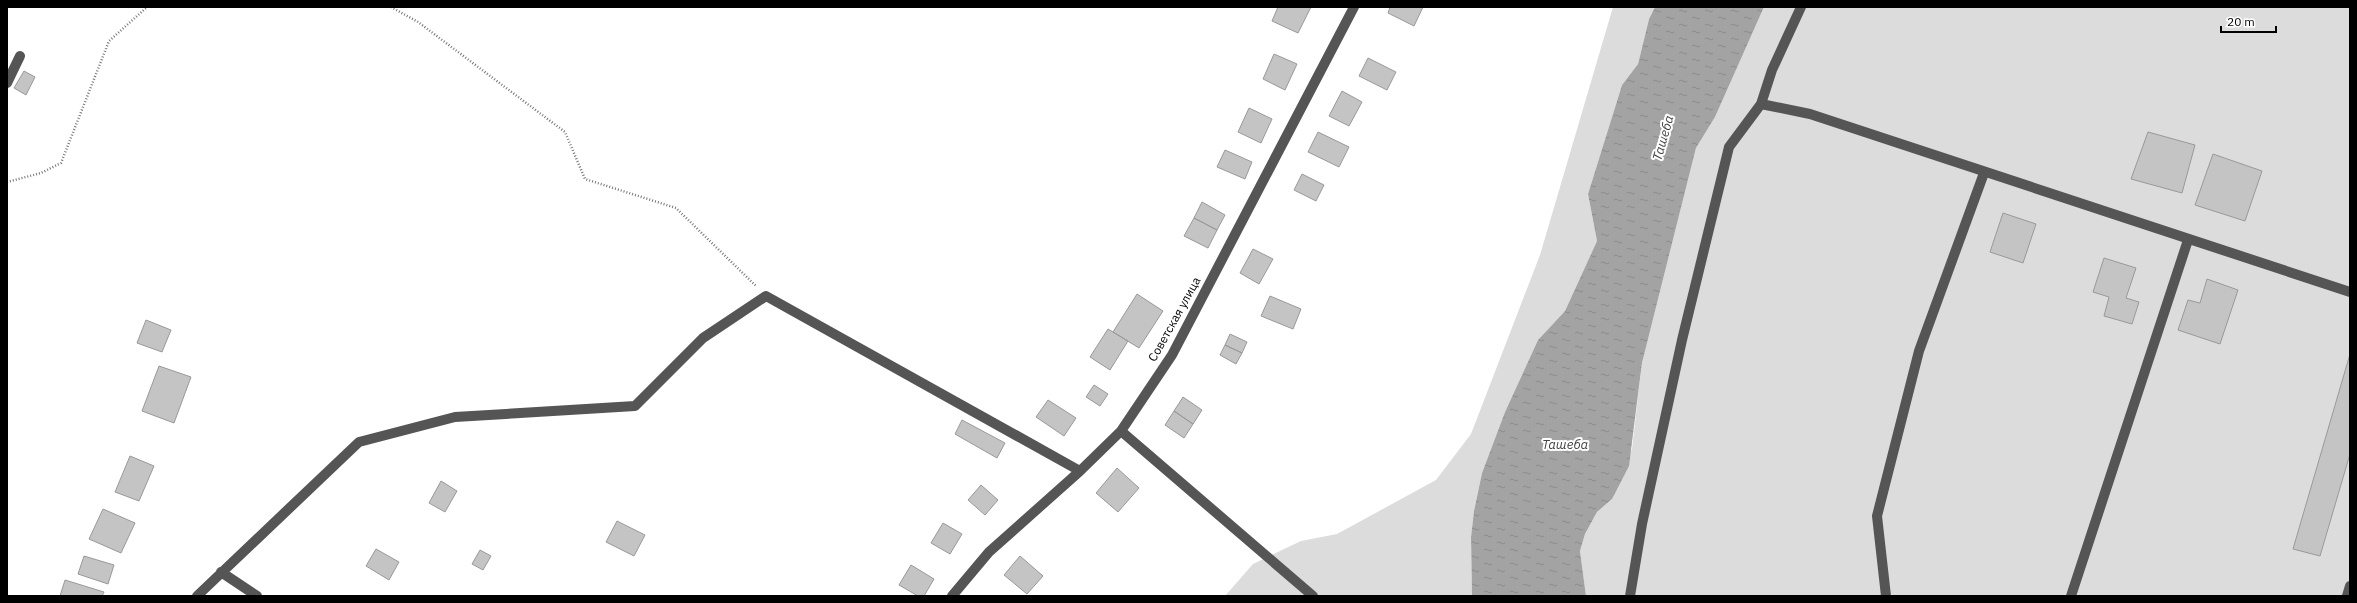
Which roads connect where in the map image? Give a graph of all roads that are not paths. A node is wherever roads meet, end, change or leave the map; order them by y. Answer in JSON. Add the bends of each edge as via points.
{"nodes":[{"id":1,"x":1354,"y":7,"type":"edge"},
{"id":2,"x":1801,"y":7,"type":"edge"},
{"id":3,"x":20,"y":56,"type":"dead end"},
{"id":4,"x":7,"y":83,"type":"edge"},
{"id":5,"x":1761,"y":104,"type":"junction"},
{"id":6,"x":1984,"y":173,"type":"junction"},
{"id":7,"x":2188,"y":240,"type":"junction"},
{"id":8,"x":2350,"y":292,"type":"edge"},
{"id":9,"x":1121,"y":431,"type":"junction"},
{"id":10,"x":1080,"y":471,"type":"junction"},
{"id":11,"x":221,"y":572,"type":"junction"},
{"id":12,"x":2350,"y":586,"type":"edge"},
{"id":13,"x":197,"y":596,"type":"edge"},
{"id":14,"x":257,"y":596,"type":"edge"},
{"id":15,"x":952,"y":596,"type":"edge"},
{"id":16,"x":1313,"y":596,"type":"edge"},
{"id":17,"x":1630,"y":596,"type":"edge"},
{"id":18,"x":1886,"y":596,"type":"edge"},
{"id":19,"x":2071,"y":596,"type":"edge"},
{"id":20,"x":2347,"y":596,"type":"edge"}],
"edges":[{"from":1,"to":9,"type":"street","name":"Советская улица","via":[[1172,354]]},
{"from":2,"to":5,"type":"street","via":[[1772,70]]},
{"from":3,"to":4,"type":"street"},
{"from":5,"to":6,"type":"street","via":[[1810,114]]},
{"from":5,"to":17,"type":"street","via":[[1729,147],[1682,340],[1642,524]]},
{"from":6,"to":7,"type":"street"},
{"from":6,"to":18,"type":"street","via":[[1919,351],[1877,516]]},
{"from":7,"to":8,"type":"street"},
{"from":7,"to":19,"type":"street"},
{"from":9,"to":10,"type":"street","name":"Советская улица"},
{"from":9,"to":16,"type":"street"},
{"from":10,"to":11,"type":"street","via":[[766,296],[703,338],[635,406],[454,417],[359,442]]},
{"from":10,"to":15,"type":"street","name":"Советская улица","via":[[989,552]]},
{"from":11,"to":13,"type":"street"},
{"from":11,"to":14,"type":"street"},
{"from":12,"to":20,"type":"street"}]}
